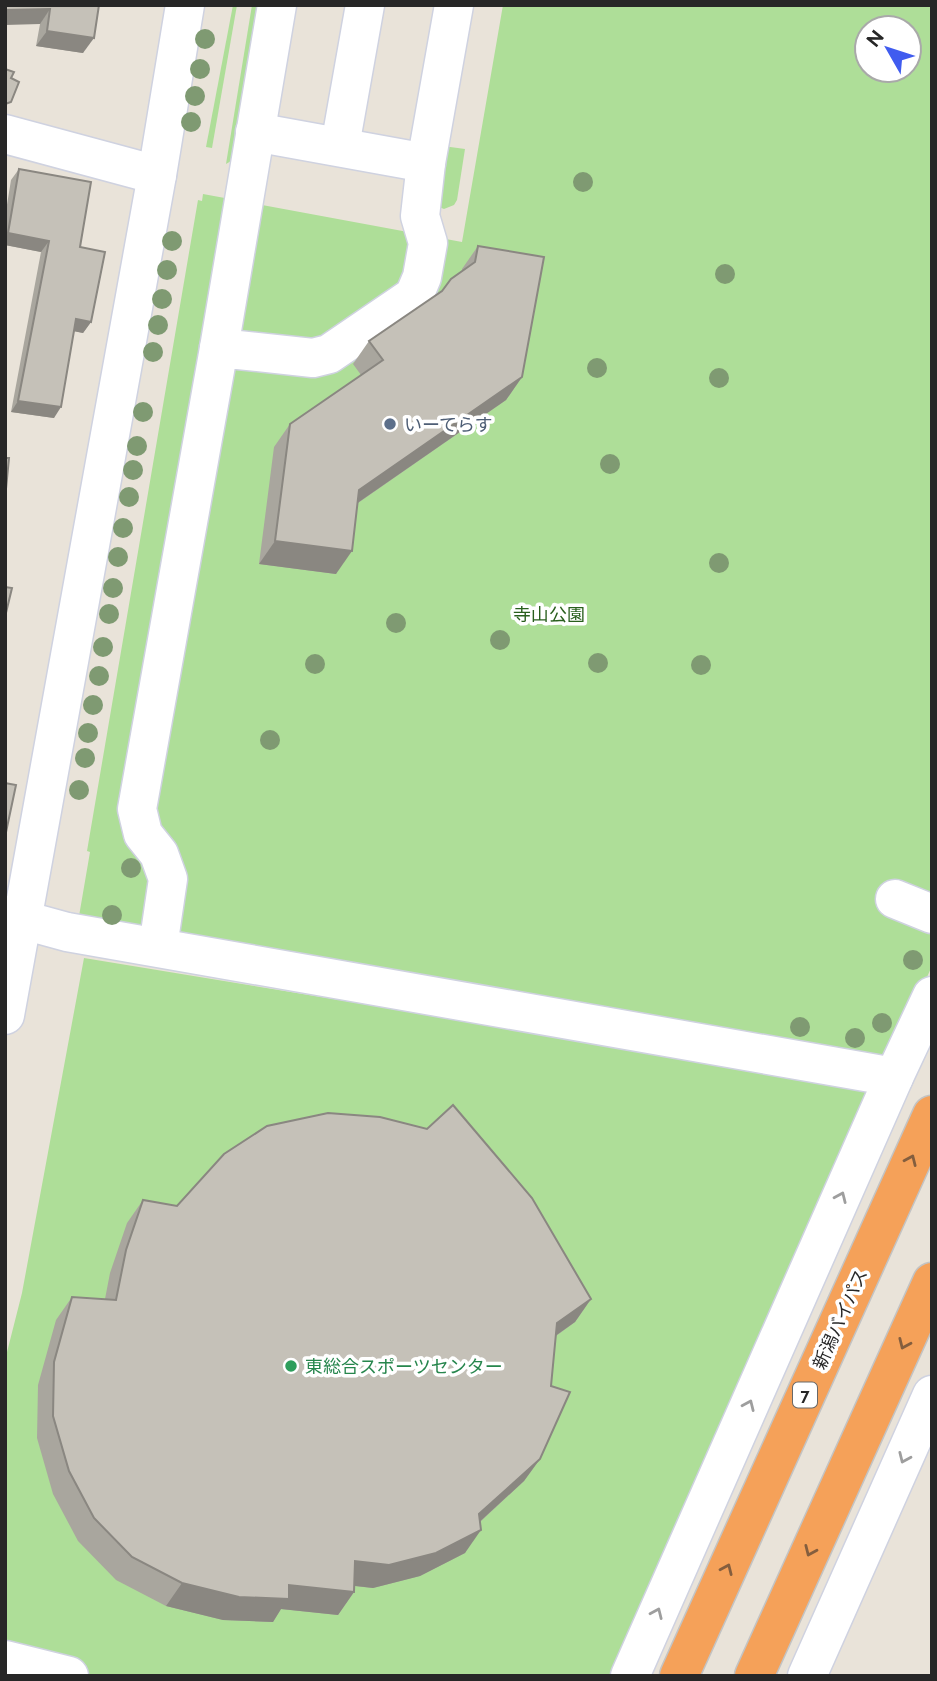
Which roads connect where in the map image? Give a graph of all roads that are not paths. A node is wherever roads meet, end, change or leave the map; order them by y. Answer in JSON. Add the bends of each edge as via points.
{"nodes":[{"id":1,"x":185,"y":5,"type":"edge"},
{"id":2,"x":277,"y":5,"type":"edge"},
{"id":3,"x":365,"y":5,"type":"edge"},
{"id":4,"x":454,"y":5,"type":"edge"},
{"id":5,"x":255,"y":132,"type":"junction"},
{"id":6,"x":5,"y":134,"type":"edge"},
{"id":7,"x":340,"y":146,"type":"junction"},
{"id":8,"x":426,"y":163,"type":"junction"},
{"id":9,"x":157,"y":175,"type":"junction"},
{"id":10,"x":219,"y":348,"type":"junction"},
{"id":11,"x":895,"y":899,"type":"dead end"},
{"id":12,"x":932,"y":914,"type":"edge"},
{"id":13,"x":14,"y":917,"type":"edge"},
{"id":14,"x":158,"y":947,"type":"junction"},
{"id":15,"x":932,"y":996,"type":"edge"},
{"id":16,"x":5,"y":1015,"type":"edge"},
{"id":17,"x":894,"y":1077,"type":"junction"},
{"id":18,"x":932,"y":1115,"type":"edge"},
{"id":19,"x":932,"y":1282,"type":"edge"},
{"id":20,"x":932,"y":1395,"type":"edge"},
{"id":21,"x":5,"y":1660,"type":"edge"},
{"id":22,"x":69,"y":1676,"type":"edge"},
{"id":23,"x":630,"y":1676,"type":"edge"},
{"id":24,"x":679,"y":1676,"type":"edge"},
{"id":25,"x":754,"y":1676,"type":"edge"},
{"id":26,"x":807,"y":1676,"type":"edge"}],
"edges":[{"from":1,"to":9,"type":"street"},
{"from":2,"to":5,"type":"street"},
{"from":3,"to":7,"type":"street"},
{"from":4,"to":8,"type":"street"},
{"from":5,"to":7,"type":"street"},
{"from":5,"to":10,"type":"street"},
{"from":6,"to":9,"type":"street"},
{"from":7,"to":8,"type":"street"},
{"from":8,"to":10,"type":"street","via":[[420,216],[428,243],[414,296],[329,354],[313,358]]},
{"from":9,"to":13,"type":"street"},
{"from":10,"to":14,"type":"street","via":[[137,809],[143,834],[159,854],[168,879]]},
{"from":11,"to":12,"type":"street"},
{"from":13,"to":14,"type":"street","via":[[67,932]]},
{"from":13,"to":16,"type":"street"},
{"from":14,"to":17,"type":"street"},
{"from":15,"to":17,"type":"street"},
{"from":23,"to":17,"type":"street","one_way":true},
{"from":24,"to":18,"type":"highway","name":"新潟バイパス","number":"7","one_way":true},
{"from":19,"to":25,"type":"highway","one_way":true},
{"from":20,"to":26,"type":"street","one_way":true},
{"from":21,"to":22,"type":"street"}]}
